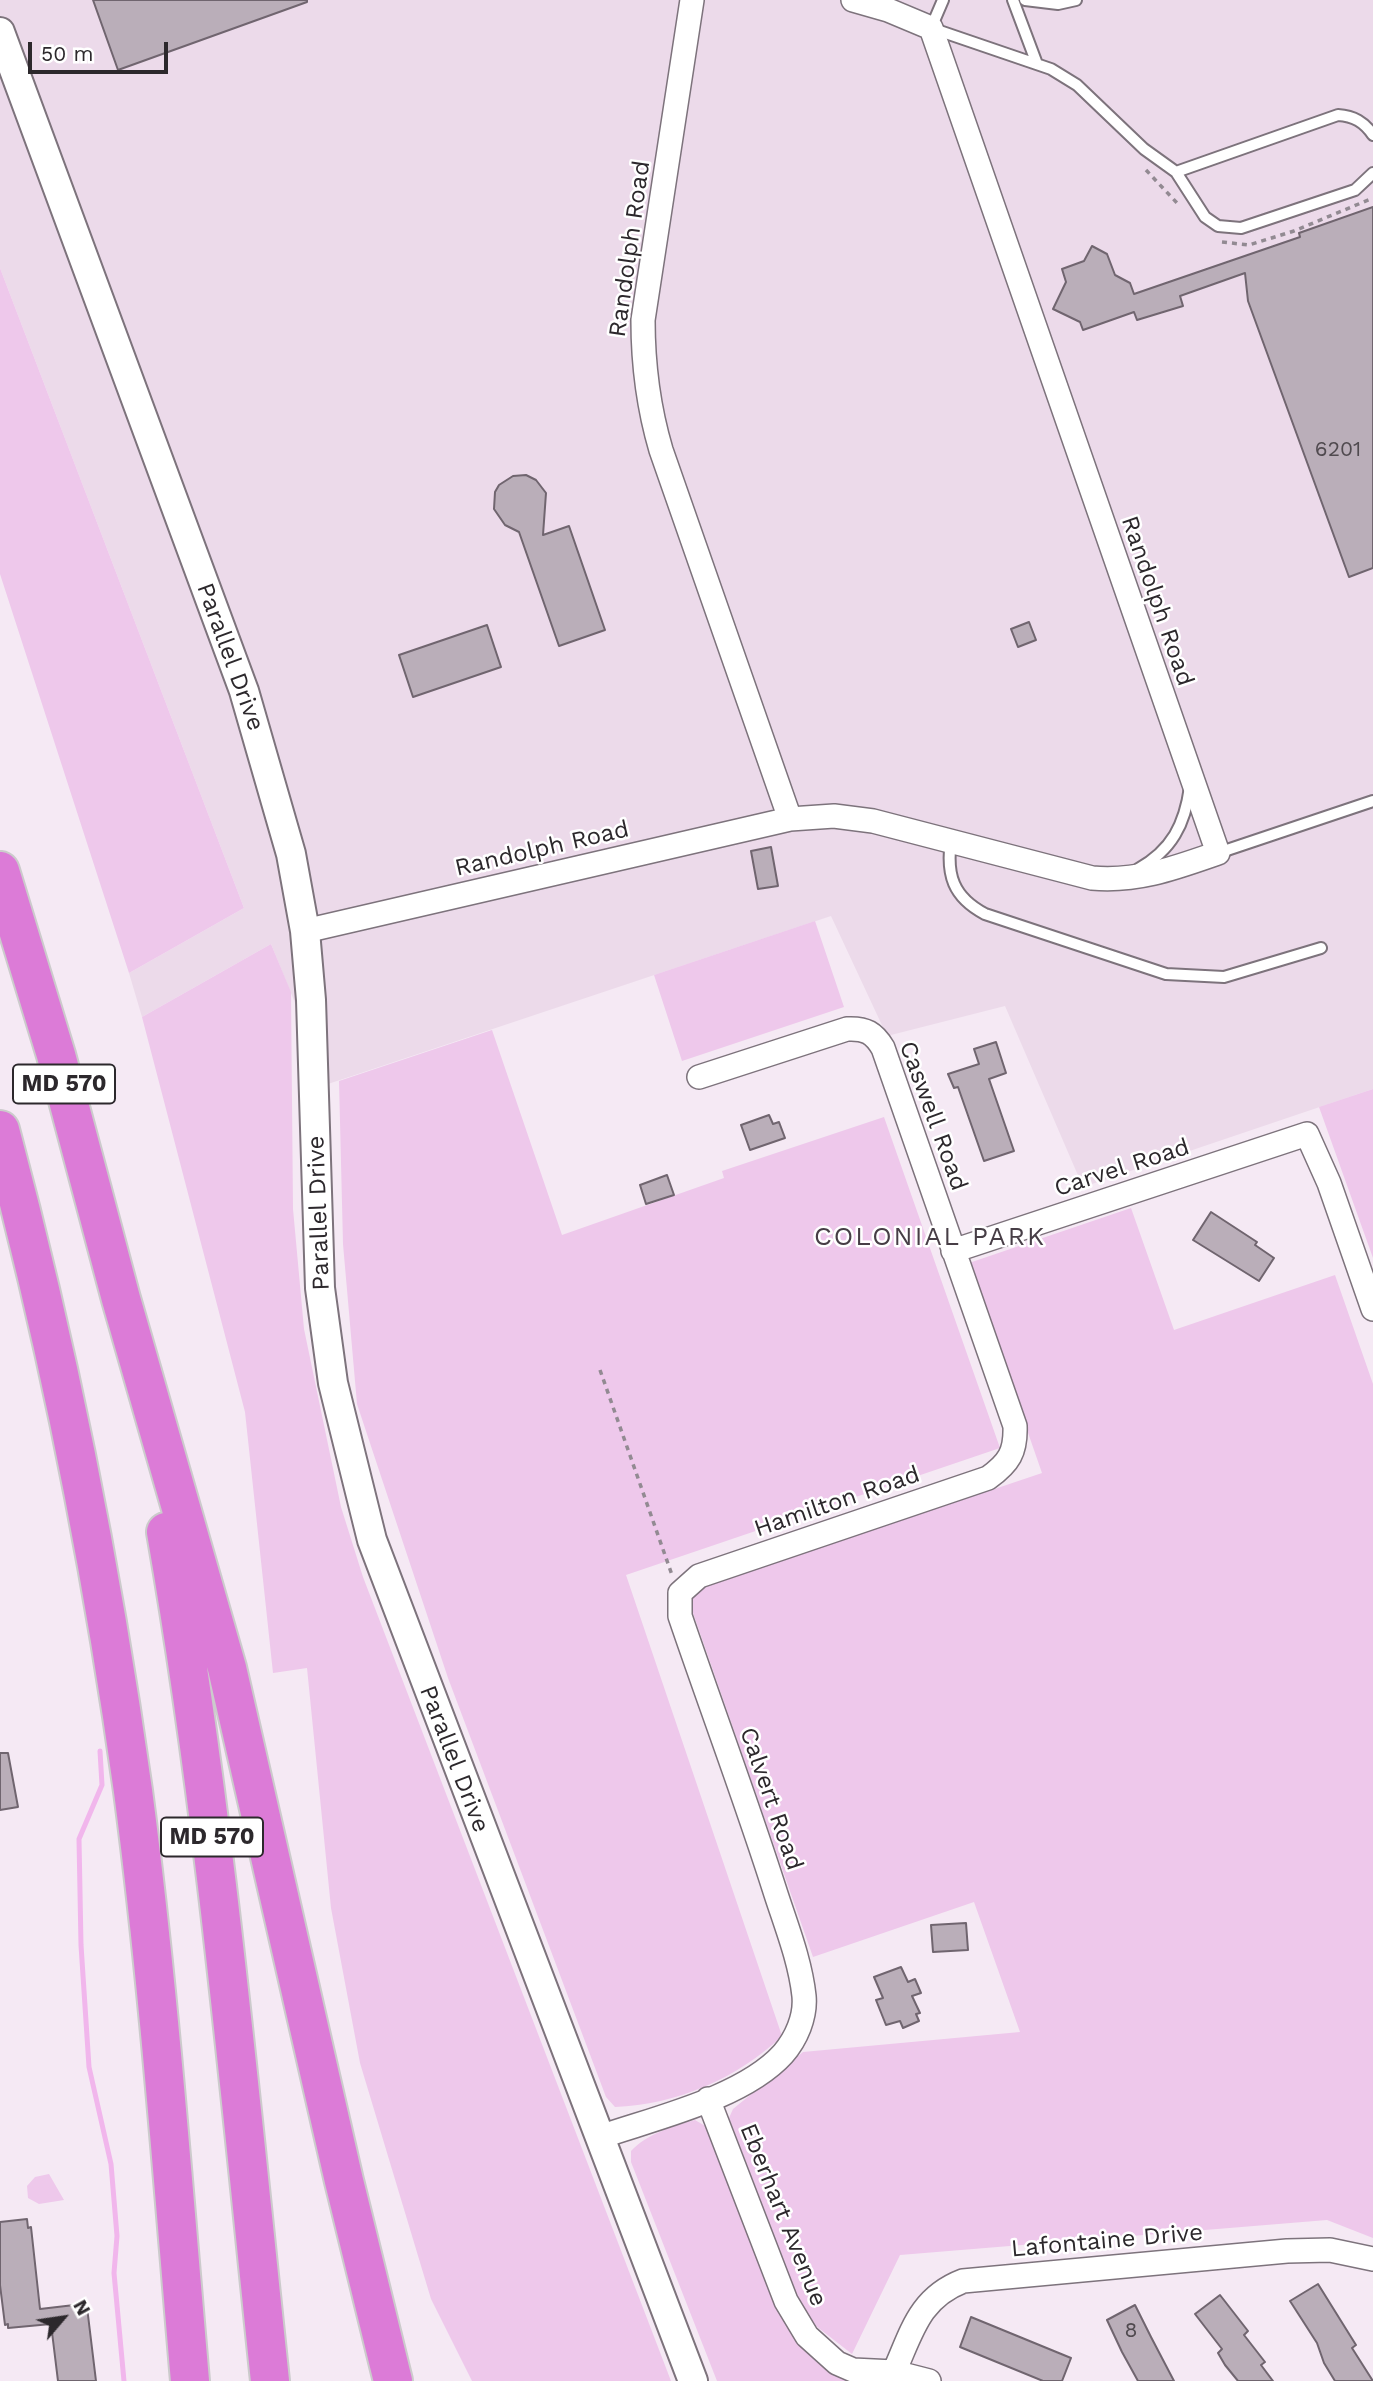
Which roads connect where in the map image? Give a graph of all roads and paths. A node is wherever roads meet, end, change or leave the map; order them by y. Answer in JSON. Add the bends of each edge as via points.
{"nodes":[{"id":1,"x":692,"y":0,"type":"edge"},
{"id":2,"x":853,"y":0,"type":"edge"},
{"id":3,"x":943,"y":0,"type":"edge"},
{"id":4,"x":1013,"y":0,"type":"edge"},
{"id":5,"x":1026,"y":0,"type":"edge"},
{"id":6,"x":1076,"y":0,"type":"edge"},
{"id":7,"x":931,"y":28,"type":"junction"},
{"id":8,"x":0,"y":32,"type":"edge"},
{"id":9,"x":1037,"y":64,"type":"junction"},
{"id":10,"x":1373,"y":135,"type":"edge"},
{"id":11,"x":1176,"y":172,"type":"junction"},
{"id":12,"x":1373,"y":173,"type":"edge"},
{"id":13,"x":1373,"y":198,"type":"edge"},
{"id":14,"x":1294,"y":231,"type":"dead end"},
{"id":15,"x":1191,"y":779,"type":"junction"},
{"id":16,"x":1373,"y":801,"type":"edge"},
{"id":17,"x":790,"y":818,"type":"junction"},
{"id":18,"x":951,"y":840,"type":"junction"},
{"id":19,"x":1218,"y":853,"type":"junction"},
{"id":20,"x":0,"y":871,"type":"edge"},
{"id":21,"x":1117,"y":880,"type":"junction"},
{"id":22,"x":305,"y":931,"type":"junction"},
{"id":23,"x":1321,"y":948,"type":"dead end"},
{"id":24,"x":699,"y":1077,"type":"dead end"},
{"id":25,"x":0,"y":1130,"type":"edge"},
{"id":26,"x":953,"y":1251,"type":"junction"},
{"id":27,"x":121,"y":1298,"type":"junction"},
{"id":28,"x":1373,"y":1309,"type":"edge"},
{"id":29,"x":600,"y":1370,"type":"dead end"},
{"id":30,"x":1010,"y":1460,"type":"joint"},
{"id":31,"x":680,"y":1593,"type":"junction"},
{"id":32,"x":708,"y":2099,"type":"junction"},
{"id":33,"x":600,"y":2137,"type":"junction"},
{"id":34,"x":344,"y":2181,"type":"junction"},
{"id":35,"x":1373,"y":2259,"type":"edge"},
{"id":36,"x":894,"y":2372,"type":"junction"},
{"id":37,"x":190,"y":2381,"type":"edge"},
{"id":38,"x":270,"y":2381,"type":"edge"},
{"id":39,"x":383,"y":2381,"type":"edge"},
{"id":40,"x":393,"y":2381,"type":"edge"},
{"id":41,"x":693,"y":2381,"type":"edge"},
{"id":42,"x":929,"y":2381,"type":"edge"}],
"edges":[{"from":1,"to":17,"type":"street","name":"Randolph Road","via":[[643,320],[643,368],[661,450]]},
{"from":2,"to":7,"type":"street"},
{"from":3,"to":7,"type":"lane"},
{"from":4,"to":9,"type":"lane"},
{"from":5,"to":6,"type":"lane","via":[[1058,4]]},
{"from":7,"to":9,"type":"lane"},
{"from":7,"to":15,"type":"street","name":"Randolph Road"},
{"from":8,"to":22,"type":"street","name":"Parallel Drive","via":[[243,691],[291,854]]},
{"from":9,"to":11,"type":"lane","via":[[1077,85],[1144,149]]},
{"from":10,"to":11,"type":"lane","via":[[1363,122],[1338,114]]},
{"from":11,"to":12,"type":"lane","via":[[1205,217],[1230,229],[1355,190]]},
{"from":13,"to":14,"type":"path","via":[[1332,219]]},
{"from":15,"to":19,"type":"street","name":"Randolph Road"},
{"from":15,"to":21,"type":"lane","via":[[1186,816],[1177,835],[1153,861]]},
{"from":16,"to":19,"type":"lane"},
{"from":17,"to":18,"type":"street","name":"Randolph Road","via":[[834,816]]},
{"from":17,"to":22,"type":"street","name":"Randolph Road"},
{"from":18,"to":21,"type":"street","name":"Randolph Road","via":[[1092,878]]},
{"from":18,"to":23,"type":"lane","via":[[950,878],[968,905],[1166,974],[1224,977]]},
{"from":19,"to":21,"type":"street","name":"Randolph Road","via":[[1146,877]]},
{"from":20,"to":27,"type":"highway","number":"MD 570","via":[[56,1055]]},
{"from":22,"to":33,"type":"street","name":"Parallel Drive","via":[[320,1288],[349,1457],[402,1624]]},
{"from":24,"to":26,"type":"street","name":"Caswell Road","via":[[847,1029],[870,1031],[883,1048]]},
{"from":25,"to":37,"type":"highway","number":"MD 570","via":[[48,1323],[94,1552],[131,1778]]},
{"from":26,"to":28,"type":"street","name":"Carvel Road","via":[[1307,1134]]},
{"from":26,"to":30,"type":"street","name":"Caswell Road","via":[[1015,1426],[1016,1445]]},
{"from":27,"to":34,"type":"highway","via":[[227,1668]]},
{"from":27,"to":38,"type":"highway","number":"MD 570","via":[[173,1572],[209,1814]]},
{"from":29,"to":31,"type":"path"},
{"from":30,"to":31,"type":"street","name":"Hamilton Road","via":[[988,1478],[699,1576]]},
{"from":31,"to":32,"type":"street","name":"Calvert Road","via":[[680,1616],[761,1848],[804,1998],[796,2037],[782,2055],[743,2083]]},
{"from":32,"to":33,"type":"street","name":"Calvert Road"},
{"from":32,"to":36,"type":"street","name":"Eberhart Avenue","via":[[796,2321],[822,2352],[837,2362],[871,2373]]},
{"from":33,"to":41,"type":"street","name":"Parallel Drive"},
{"from":34,"to":39,"type":"highway"},
{"from":34,"to":40,"type":"highway"},
{"from":35,"to":36,"type":"street","name":"Lafontaine Drive","via":[[1330,2250],[1287,2250],[963,2281],[939,2293],[921,2313]]},
{"from":36,"to":42,"type":"street","name":"Eberhart Avenue"}]}
